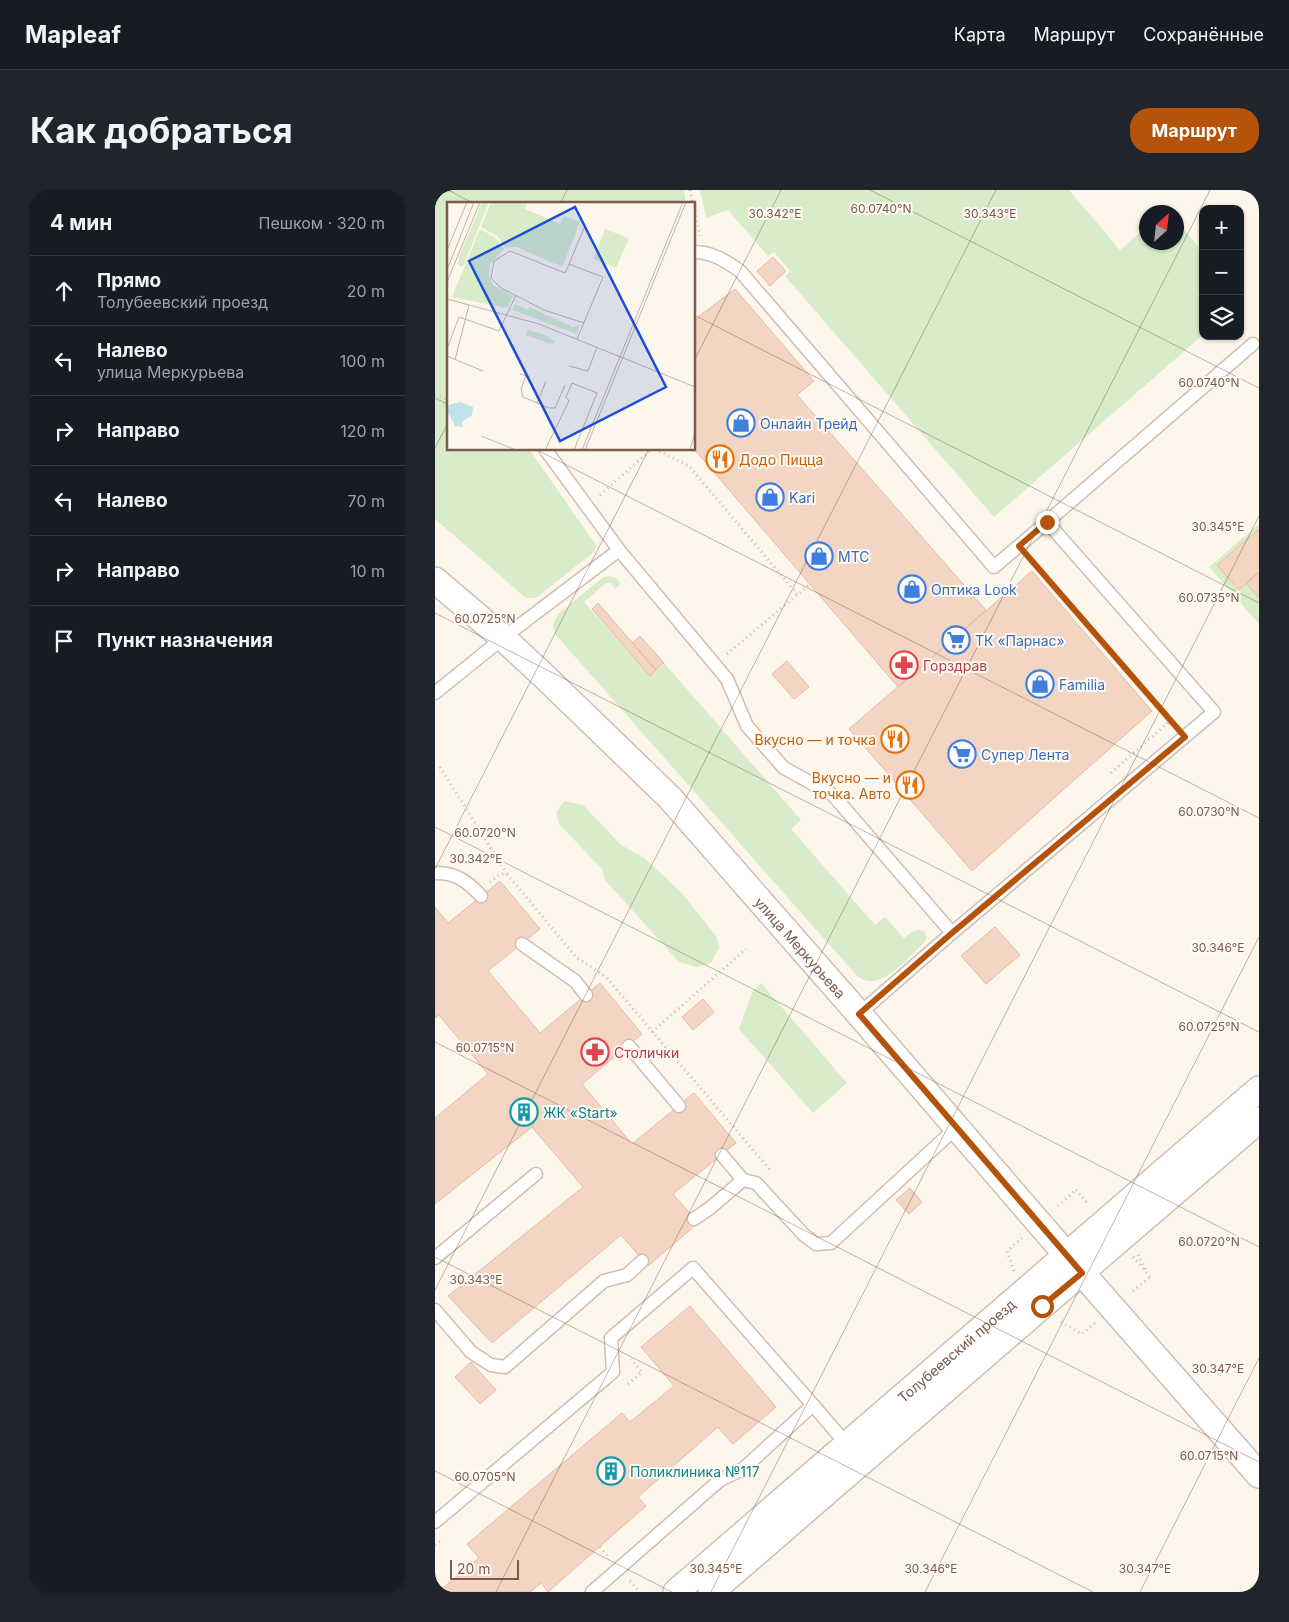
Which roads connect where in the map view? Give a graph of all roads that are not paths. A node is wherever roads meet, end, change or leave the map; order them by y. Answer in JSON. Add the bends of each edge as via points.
{"nodes":[{"id":1,"x":698,"y":252,"type":"edge"},
{"id":2,"x":1253,"y":344,"type":"dead end"},
{"id":3,"x":546,"y":450,"type":"edge"},
{"id":4,"x":1047,"y":522,"type":"junction"},
{"id":5,"x":619,"y":550,"type":"junction"},
{"id":6,"x":435,"y":580,"type":"edge"},
{"id":7,"x":503,"y":638,"type":"junction"},
{"id":8,"x":435,"y":693,"type":"edge"},
{"id":9,"x":435,"y":873,"type":"edge"},
{"id":10,"x":479,"y":894,"type":"road end"},
{"id":11,"x":952,"y":933,"type":"junction"},
{"id":12,"x":522,"y":944,"type":"dead end"},
{"id":13,"x":586,"y":995,"type":"dead end"},
{"id":14,"x":859,"y":1014,"type":"junction"},
{"id":15,"x":629,"y":1046,"type":"dead end"},
{"id":16,"x":1259,"y":1089,"type":"edge"},
{"id":17,"x":679,"y":1106,"type":"dead end"},
{"id":18,"x":1259,"y":1120,"type":"edge"},
{"id":19,"x":957,"y":1127,"type":"junction"},
{"id":20,"x":722,"y":1155,"type":"dead end"},
{"id":21,"x":536,"y":1174,"type":"dead end"},
{"id":22,"x":743,"y":1180,"type":"junction"},
{"id":23,"x":694,"y":1219,"type":"dead end"},
{"id":24,"x":435,"y":1258,"type":"edge"},
{"id":25,"x":642,"y":1261,"type":"dead end"},
{"id":26,"x":1074,"y":1264,"type":"junction"},
{"id":27,"x":435,"y":1310,"type":"edge"},
{"id":28,"x":813,"y":1405,"type":"junction"},
{"id":29,"x":855,"y":1453,"type":"junction"},
{"id":30,"x":1259,"y":1475,"type":"edge"},
{"id":31,"x":435,"y":1522,"type":"edge"},
{"id":32,"x":591,"y":1592,"type":"edge"},
{"id":33,"x":676,"y":1592,"type":"edge"},
{"id":34,"x":711,"y":1592,"type":"edge"}],
"edges":[{"from":1,"to":4,"type":"lane","via":[[723,259],[740,271],[994,567]]},
{"from":2,"to":4,"type":"lane"},
{"from":3,"to":5,"type":"lane"},
{"from":4,"to":11,"type":"lane","via":[[1214,712]]},
{"from":5,"to":7,"type":"lane"},
{"from":5,"to":11,"type":"lane","via":[[727,679],[747,726],[784,768],[833,795]]},
{"from":6,"to":7,"type":"street","name":"улица Меркурьева"},
{"from":7,"to":8,"type":"lane"},
{"from":7,"to":14,"type":"street","name":"улица Меркурьева","via":[[670,798]]},
{"from":9,"to":10,"type":"lane","via":[[462,878]]},
{"from":11,"to":14,"type":"lane"},
{"from":12,"to":13,"type":"lane","via":[[575,981]]},
{"from":14,"to":19,"type":"street","name":"улица Меркурьева"},
{"from":15,"to":17,"type":"lane"},
{"from":16,"to":26,"type":"street","name":"Толубеевский проезд"},
{"from":18,"to":26,"type":"street","name":"Толубеевский проезд"},
{"from":19,"to":22,"type":"lane","via":[[831,1243],[816,1244],[756,1183]]},
{"from":19,"to":26,"type":"street","name":"улица Меркурьева"},
{"from":20,"to":22,"type":"lane"},
{"from":21,"to":24,"type":"lane"},
{"from":22,"to":23,"type":"lane"},
{"from":25,"to":27,"type":"lane","via":[[627,1275],[604,1281],[505,1367],[491,1365],[471,1352]]},
{"from":26,"to":29,"type":"street","name":"Толубеевский проезд"},
{"from":26,"to":30,"type":"street","name":"улица Меркурьева"},
{"from":28,"to":29,"type":"lane"},
{"from":28,"to":31,"type":"lane","via":[[693,1268],[611,1338],[613,1372]]},
{"from":28,"to":32,"type":"lane","via":[[743,1469],[720,1480]]},
{"from":29,"to":33,"type":"street","name":"Толубеевский проезд"},
{"from":29,"to":34,"type":"street","name":"Толубеевский проезд"}]}
